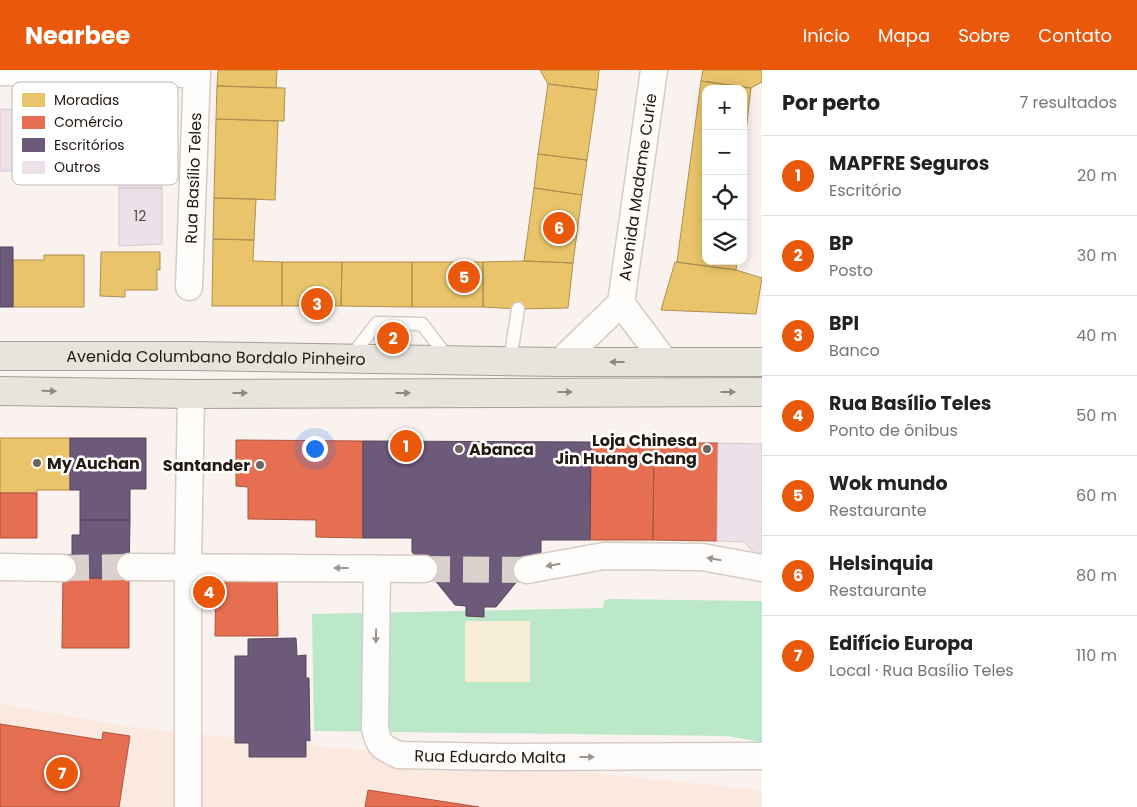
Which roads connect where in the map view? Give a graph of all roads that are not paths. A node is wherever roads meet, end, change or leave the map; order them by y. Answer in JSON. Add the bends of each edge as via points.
{"nodes":[{"id":1,"x":654,"y":70,"type":"edge"},
{"id":2,"x":0,"y":72,"type":"edge"},
{"id":3,"x":197,"y":72,"type":"edge"},
{"id":4,"x":189,"y":287,"type":"dead end"},
{"id":5,"x":621,"y":303,"type":"junction"},
{"id":6,"x":518,"y":309,"type":"dead end"},
{"id":7,"x":0,"y":356,"type":"edge"},
{"id":8,"x":190,"y":356,"type":"junction"},
{"id":9,"x":350,"y":359,"type":"junction"},
{"id":10,"x":450,"y":360,"type":"junction"},
{"id":11,"x":510,"y":362,"type":"junction"},
{"id":12,"x":560,"y":362,"type":"junction"},
{"id":13,"x":666,"y":362,"type":"junction"},
{"id":14,"x":762,"y":362,"type":"edge"},
{"id":15,"x":0,"y":391,"type":"edge"},
{"id":16,"x":687,"y":392,"type":"junction"},
{"id":17,"x":762,"y":392,"type":"edge"},
{"id":18,"x":191,"y":394,"type":"junction"},
{"id":19,"x":0,"y":567,"type":"edge"},
{"id":20,"x":130,"y":567,"type":"tunnel mouth"},
{"id":21,"x":188,"y":567,"type":"junction"},
{"id":22,"x":63,"y":568,"type":"tunnel mouth"},
{"id":23,"x":762,"y":568,"type":"edge"},
{"id":24,"x":424,"y":569,"type":"tunnel mouth"},
{"id":25,"x":527,"y":570,"type":"tunnel mouth"},
{"id":26,"x":377,"y":578,"type":"junction"},
{"id":27,"x":762,"y":756,"type":"edge"},
{"id":28,"x":188,"y":807,"type":"edge"}],
"edges":[{"from":1,"to":5,"type":"street","name":"Avenida Madame Curie"},
{"from":2,"to":3,"type":"street"},
{"from":3,"to":4,"type":"street","name":"Rua Basílio Teles"},
{"from":5,"to":12,"type":"street","name":"Avenida Madame Curie"},
{"from":5,"to":13,"type":"street","name":"Avenida Madame Curie"},
{"from":6,"to":11,"type":"lane"},
{"from":7,"to":8,"type":"main road","name":"Avenida Columbano Bordalo Pinheiro"},
{"from":8,"to":9,"type":"main road","name":"Avenida Columbano Bordalo Pinheiro"},
{"from":8,"to":18,"type":"main road"},
{"from":9,"to":10,"type":"main road","name":"Avenida Columbano Bordalo Pinheiro"},
{"from":9,"to":10,"type":"lane","via":[[377,323],[422,324]]},
{"from":10,"to":11,"type":"main road","name":"Avenida Columbano Bordalo Pinheiro"},
{"from":11,"to":12,"type":"main road","name":"Avenida Columbano Bordalo Pinheiro"},
{"from":13,"to":12,"type":"main road","name":"Avenida Columbano Bordalo Pinheiro","one_way":true},
{"from":13,"to":14,"type":"main road","name":"Avenida Columbano Bordalo Pinheiro"},
{"from":13,"to":16,"type":"main road"},
{"from":15,"to":18,"type":"main road","name":"Avenida Columbano Bordalo Pinheiro","one_way":true},
{"from":16,"to":17,"type":"main road","name":"Avenida Columbano Bordalo Pinheiro","one_way":true},
{"from":18,"to":16,"type":"main road","name":"Avenida Columbano Bordalo Pinheiro","one_way":true},
{"from":18,"to":21,"type":"street"},
{"from":19,"to":22,"type":"street"},
{"from":20,"to":21,"type":"street"},
{"from":26,"to":21,"type":"street","one_way":true},
{"from":21,"to":28,"type":"street"},
{"from":23,"to":25,"type":"street","one_way":true,"via":[[702,557],[604,556]]},
{"from":24,"to":26,"type":"street"},
{"from":26,"to":27,"type":"street","name":"Rua Eduardo Malta","one_way":true,"via":[[375,728],[383,748],[399,755]]}]}
